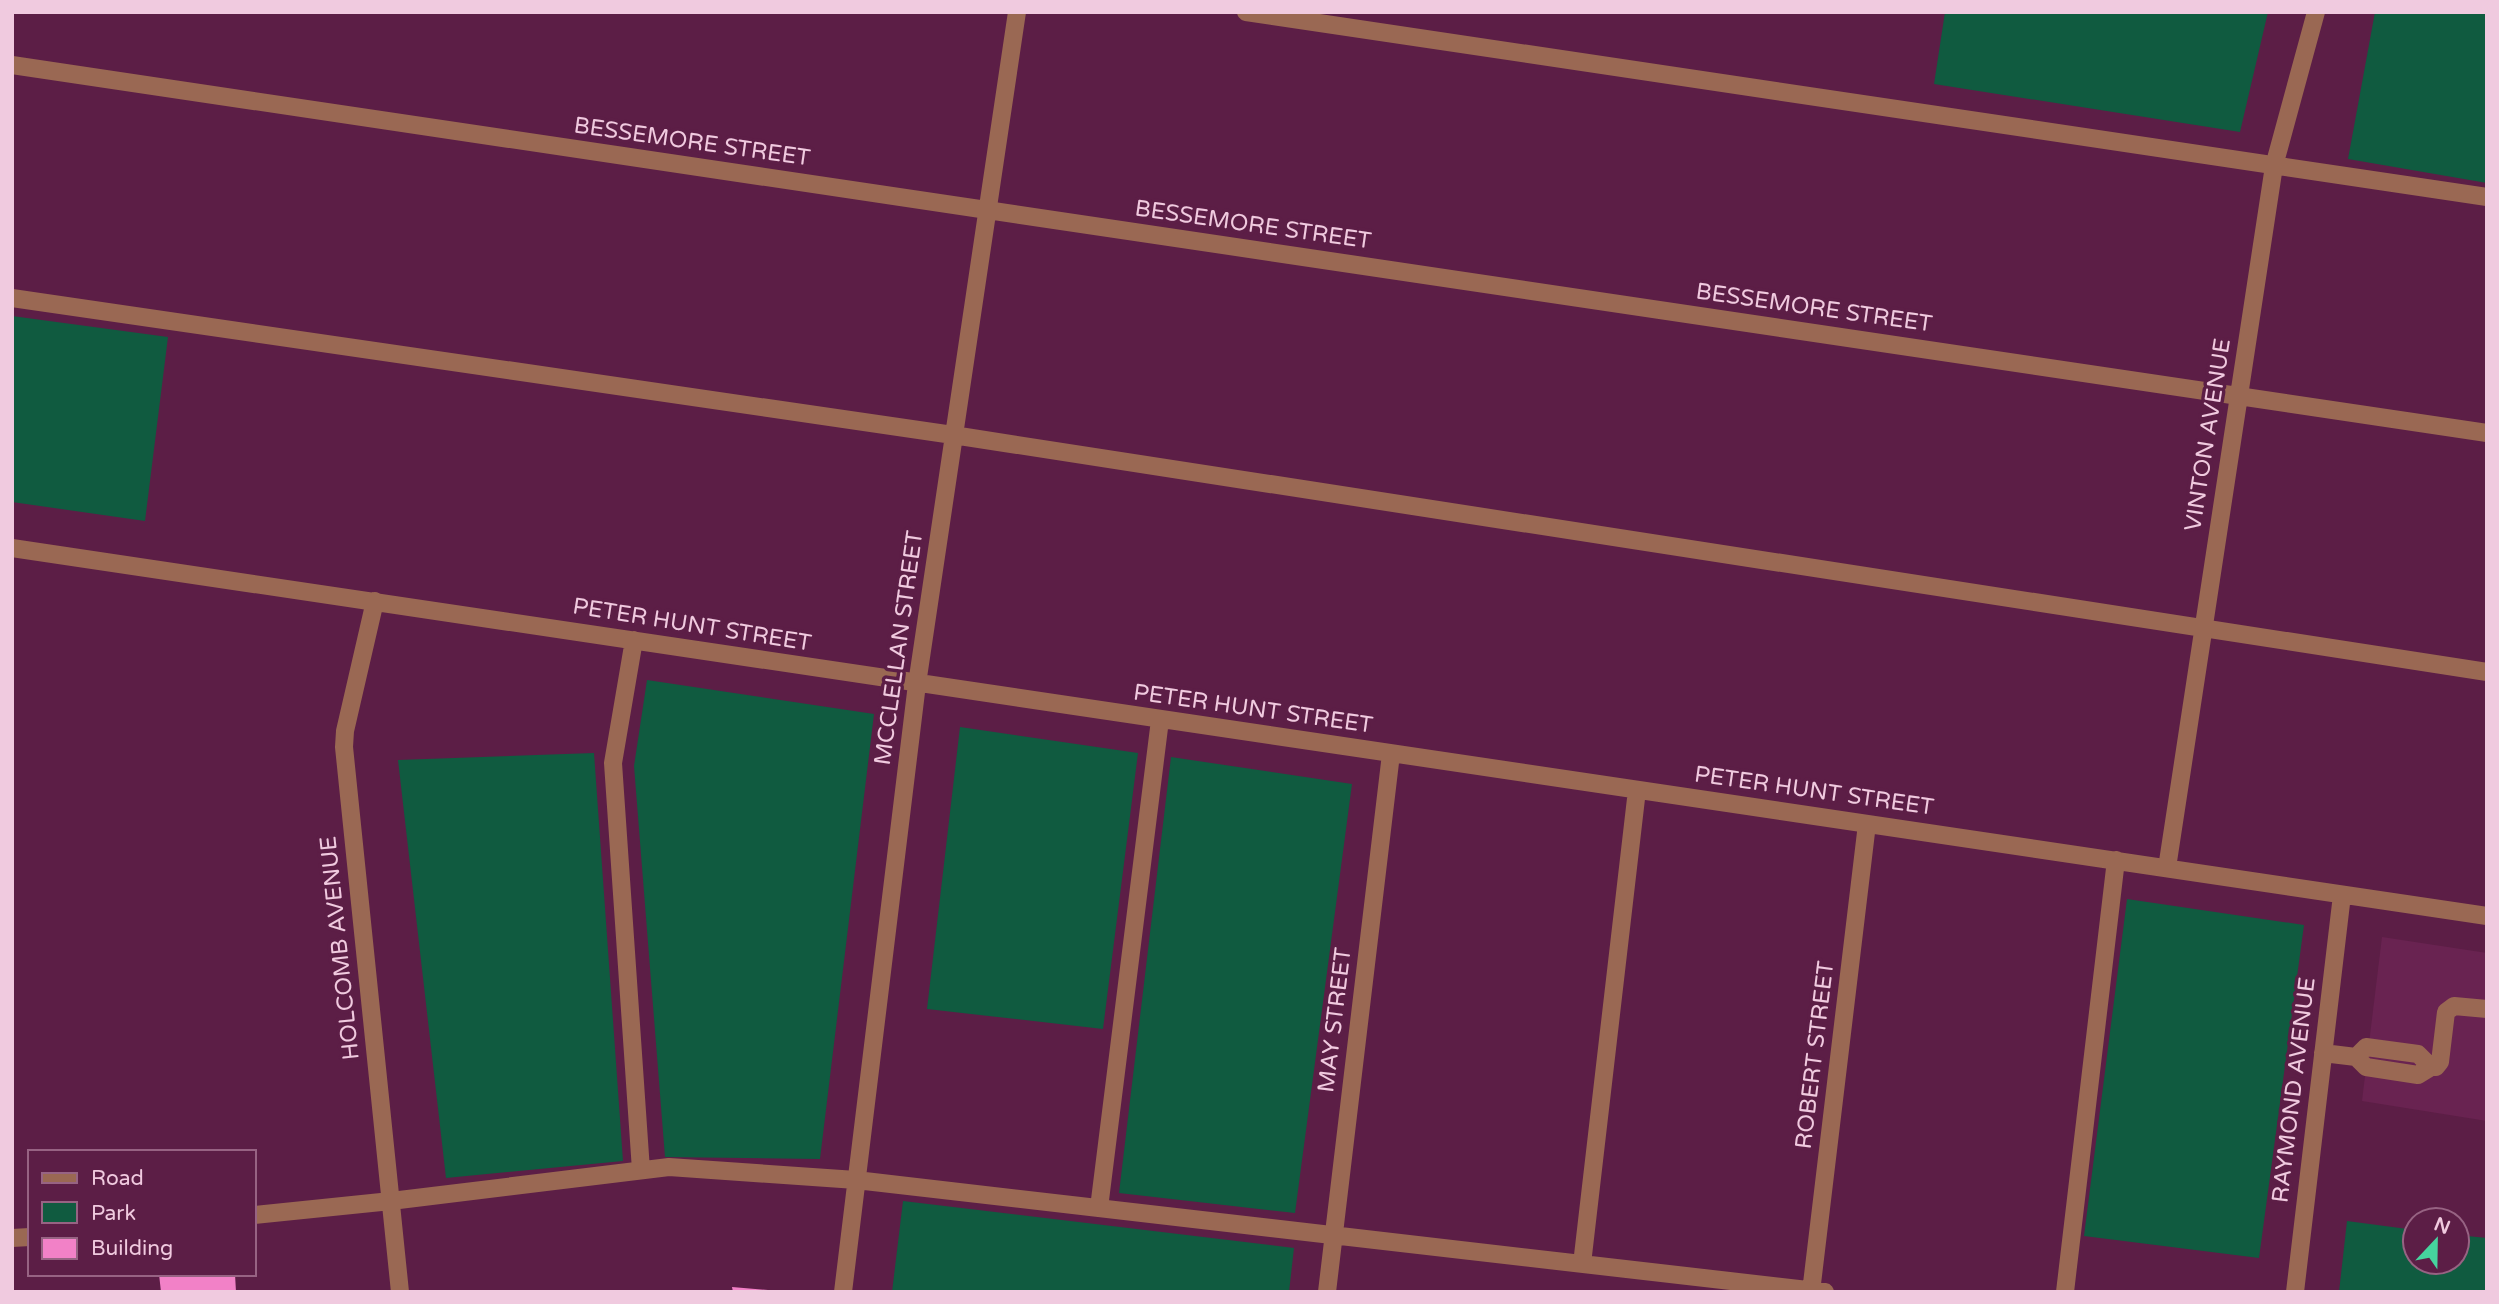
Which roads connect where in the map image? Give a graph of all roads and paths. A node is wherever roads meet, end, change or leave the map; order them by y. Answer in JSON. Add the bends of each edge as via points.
{"nodes":[{"id":1,"x":1017,"y":12,"type":"edge"},
{"id":2,"x":1246,"y":12,"type":"edge"},
{"id":3,"x":2316,"y":12,"type":"edge"},
{"id":4,"x":12,"y":65,"type":"edge"},
{"id":5,"x":2274,"y":166,"type":"junction"},
{"id":6,"x":2487,"y":197,"type":"edge"},
{"id":7,"x":986,"y":210,"type":"junction"},
{"id":8,"x":12,"y":298,"type":"edge"},
{"id":9,"x":2239,"y":396,"type":"junction"},
{"id":10,"x":2487,"y":433,"type":"edge"},
{"id":11,"x":953,"y":435,"type":"junction"},
{"id":12,"x":12,"y":548,"type":"edge"},
{"id":13,"x":375,"y":601,"type":"junction"},
{"id":14,"x":2203,"y":630,"type":"junction"},
{"id":15,"x":634,"y":640,"type":"junction"},
{"id":16,"x":2487,"y":672,"type":"edge"},
{"id":17,"x":917,"y":684,"type":"junction"},
{"id":18,"x":1160,"y":720,"type":"junction"},
{"id":19,"x":1391,"y":754,"type":"junction"},
{"id":20,"x":1637,"y":790,"type":"junction"},
{"id":21,"x":1867,"y":824,"type":"junction"},
{"id":22,"x":2116,"y":860,"type":"junction"},
{"id":23,"x":2168,"y":868,"type":"junction"},
{"id":24,"x":2342,"y":895,"type":"junction"},
{"id":25,"x":2487,"y":916,"type":"edge"},
{"id":26,"x":2487,"y":1009,"type":"edge"},
{"id":27,"x":2323,"y":1053,"type":"junction"},
{"id":28,"x":640,"y":1170,"type":"junction"},
{"id":29,"x":856,"y":1180,"type":"junction"},
{"id":30,"x":391,"y":1201,"type":"junction"},
{"id":31,"x":1100,"y":1208,"type":"junction"},
{"id":32,"x":256,"y":1214,"type":"edge"},
{"id":33,"x":1334,"y":1235,"type":"junction"},
{"id":34,"x":1582,"y":1264,"type":"junction"},
{"id":35,"x":1816,"y":1291,"type":"edge"},
{"id":36,"x":400,"y":1292,"type":"edge"},
{"id":37,"x":843,"y":1292,"type":"edge"},
{"id":38,"x":1327,"y":1292,"type":"edge"},
{"id":39,"x":2065,"y":1292,"type":"edge"},
{"id":40,"x":2295,"y":1292,"type":"edge"}],
"edges":[{"from":1,"to":7,"type":"street","name":"MCCLELLAN STREET"},
{"from":2,"to":5,"type":"street"},
{"from":3,"to":5,"type":"street","name":"VINTON AVENUE"},
{"from":4,"to":7,"type":"street","name":"BESSEMORE STREET"},
{"from":5,"to":6,"type":"street"},
{"from":5,"to":9,"type":"street","name":"VINTON AVENUE"},
{"from":7,"to":9,"type":"street","name":"BESSEMORE STREET"},
{"from":7,"to":11,"type":"street","name":"MCCLELLAN STREET"},
{"from":8,"to":11,"type":"street"},
{"from":9,"to":10,"type":"street","name":"BESSEMORE STREET"},
{"from":9,"to":14,"type":"street","name":"VINTON AVENUE"},
{"from":11,"to":14,"type":"street"},
{"from":11,"to":17,"type":"street","name":"MCCLELLAN STREET"},
{"from":12,"to":13,"type":"street","name":"PETER HUNT STREET"},
{"from":13,"to":15,"type":"street","name":"PETER HUNT STREET"},
{"from":13,"to":30,"type":"street","name":"HOLCOMB AVENUE","via":[[344,747]]},
{"from":14,"to":16,"type":"street"},
{"from":14,"to":23,"type":"street","name":"VINTON AVENUE"},
{"from":15,"to":17,"type":"street","name":"PETER HUNT STREET"},
{"from":15,"to":28,"type":"street","via":[[613,763]]},
{"from":17,"to":18,"type":"street","name":"PETER HUNT STREET"},
{"from":17,"to":29,"type":"street","name":"MCCLELLAN STREET"},
{"from":18,"to":19,"type":"street","name":"PETER HUNT STREET"},
{"from":18,"to":31,"type":"street"},
{"from":19,"to":20,"type":"street","name":"PETER HUNT STREET"},
{"from":19,"to":33,"type":"street","name":"MAY STREET"},
{"from":20,"to":21,"type":"street","name":"PETER HUNT STREET"},
{"from":20,"to":34,"type":"street"},
{"from":21,"to":22,"type":"street","name":"PETER HUNT STREET"},
{"from":21,"to":35,"type":"street","name":"ROBERT STREET"},
{"from":22,"to":23,"type":"street","name":"PETER HUNT STREET"},
{"from":22,"to":39,"type":"street"},
{"from":23,"to":24,"type":"street","name":"PETER HUNT STREET"},
{"from":24,"to":25,"type":"street","name":"PETER HUNT STREET"},
{"from":24,"to":27,"type":"street","name":"RAYMOND AVENUE"},
{"from":26,"to":27,"type":"street","via":[[2454,1006],[2446,1012],[2440,1062],[2418,1075],[2366,1067],[2356,1058]]},
{"from":27,"to":40,"type":"street","name":"RAYMOND AVENUE"},
{"from":28,"to":29,"type":"street","via":[[669,1167]]},
{"from":28,"to":30,"type":"street"},
{"from":29,"to":31,"type":"street"},
{"from":29,"to":37,"type":"street","name":"MCCLELLAN STREET"},
{"from":30,"to":32,"type":"street"},
{"from":30,"to":36,"type":"street","name":"HOLCOMB AVENUE"},
{"from":31,"to":33,"type":"street"},
{"from":33,"to":34,"type":"street"},
{"from":33,"to":38,"type":"street","name":"MAY STREET"},
{"from":34,"to":35,"type":"street"}]}
